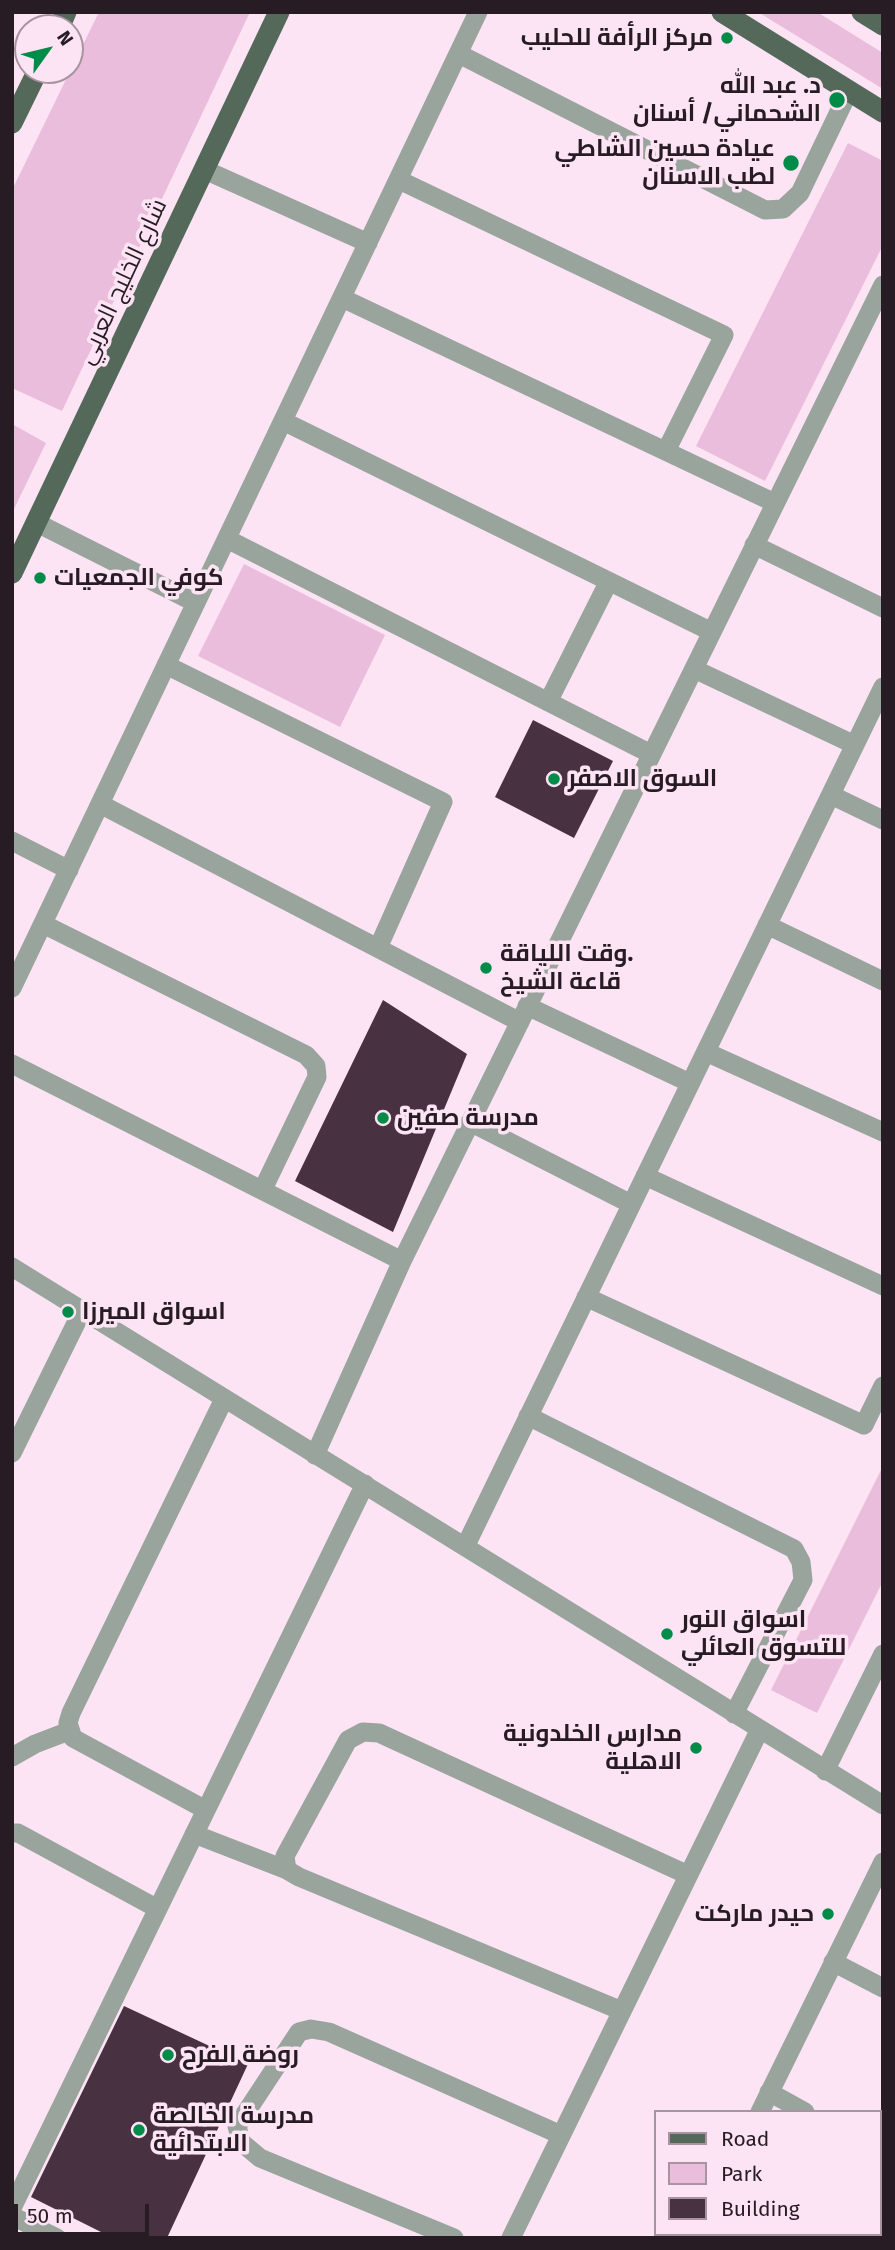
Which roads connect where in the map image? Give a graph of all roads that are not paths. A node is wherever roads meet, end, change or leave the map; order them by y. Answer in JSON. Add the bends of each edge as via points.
{"nodes":[{"id":1,"x":279,"y":12,"type":"edge"},
{"id":2,"x":478,"y":12,"type":"edge"},
{"id":3,"x":722,"y":12,"type":"edge"},
{"id":4,"x":862,"y":12,"type":"edge"},
{"id":5,"x":883,"y":25,"type":"edge"},
{"id":6,"x":459,"y":54,"type":"junction"},
{"id":7,"x":31,"y":84,"type":"edge"},
{"id":8,"x":849,"y":91,"type":"junction"},
{"id":9,"x":883,"y":112,"type":"edge"},
{"id":10,"x":12,"y":123,"type":"edge"},
{"id":11,"x":205,"y":170,"type":"junction"},
{"id":12,"x":399,"y":180,"type":"junction"},
{"id":13,"x":368,"y":243,"type":"junction"},
{"id":14,"x":883,"y":285,"type":"edge"},
{"id":15,"x":342,"y":298,"type":"junction"},
{"id":16,"x":283,"y":421,"type":"junction"},
{"id":17,"x":666,"y":451,"type":"junction"},
{"id":18,"x":775,"y":503,"type":"junction"},
{"id":19,"x":37,"y":523,"type":"junction"},
{"id":20,"x":227,"y":539,"type":"junction"},
{"id":21,"x":754,"y":545,"type":"junction"},
{"id":22,"x":12,"y":573,"type":"edge"},
{"id":23,"x":608,"y":583,"type":"junction"},
{"id":24,"x":196,"y":603,"type":"junction"},
{"id":25,"x":883,"y":608,"type":"edge"},
{"id":26,"x":712,"y":632,"type":"junction"},
{"id":27,"x":166,"y":665,"type":"junction"},
{"id":28,"x":694,"y":668,"type":"junction"},
{"id":29,"x":883,"y":687,"type":"edge"},
{"id":30,"x":548,"y":702,"type":"junction"},
{"id":31,"x":855,"y":745,"type":"junction"},
{"id":32,"x":651,"y":754,"type":"junction"},
{"id":33,"x":831,"y":795,"type":"junction"},
{"id":34,"x":100,"y":804,"type":"junction"},
{"id":35,"x":883,"y":820,"type":"edge"},
{"id":36,"x":12,"y":841,"type":"edge"},
{"id":37,"x":69,"y":870,"type":"junction"},
{"id":38,"x":43,"y":924,"type":"junction"},
{"id":39,"x":767,"y":925,"type":"junction"},
{"id":40,"x":378,"y":948,"type":"junction"},
{"id":41,"x":883,"y":981,"type":"edge"},
{"id":42,"x":12,"y":988,"type":"edge"},
{"id":43,"x":523,"y":1014,"type":"junction"},
{"id":44,"x":706,"y":1052,"type":"junction"},
{"id":45,"x":12,"y":1064,"type":"edge"},
{"id":46,"x":691,"y":1083,"type":"junction"},
{"id":47,"x":470,"y":1122,"type":"junction"},
{"id":48,"x":883,"y":1132,"type":"edge"},
{"id":49,"x":645,"y":1176,"type":"junction"},
{"id":50,"x":263,"y":1189,"type":"junction"},
{"id":51,"x":631,"y":1204,"type":"junction"},
{"id":52,"x":402,"y":1261,"type":"junction"},
{"id":53,"x":12,"y":1267,"type":"edge"},
{"id":54,"x":883,"y":1286,"type":"edge"},
{"id":55,"x":586,"y":1297,"type":"junction"},
{"id":56,"x":82,"y":1311,"type":"junction"},
{"id":57,"x":883,"y":1386,"type":"edge"},
{"id":58,"x":224,"y":1399,"type":"junction"},
{"id":59,"x":528,"y":1416,"type":"junction"},
{"id":60,"x":12,"y":1453,"type":"edge"},
{"id":61,"x":315,"y":1455,"type":"junction"},
{"id":62,"x":365,"y":1484,"type":"junction"},
{"id":63,"x":464,"y":1547,"type":"junction"},
{"id":64,"x":883,"y":1654,"type":"edge"},
{"id":65,"x":734,"y":1714,"type":"junction"},
{"id":66,"x":760,"y":1729,"type":"junction"},
{"id":67,"x":69,"y":1731,"type":"junction"},
{"id":68,"x":12,"y":1757,"type":"edge"},
{"id":69,"x":825,"y":1771,"type":"junction"},
{"id":70,"x":883,"y":1805,"type":"edge"},
{"id":71,"x":206,"y":1810,"type":"junction"},
{"id":72,"x":12,"y":1833,"type":"edge"},
{"id":73,"x":194,"y":1834,"type":"junction"},
{"id":74,"x":883,"y":1862,"type":"edge"},
{"id":75,"x":287,"y":1870,"type":"junction"},
{"id":76,"x":688,"y":1875,"type":"junction"},
{"id":77,"x":158,"y":1909,"type":"junction"},
{"id":78,"x":833,"y":1962,"type":"junction"},
{"id":79,"x":883,"y":1988,"type":"edge"},
{"id":80,"x":622,"y":2011,"type":"junction"},
{"id":81,"x":769,"y":2092,"type":"junction"},
{"id":82,"x":761,"y":2110,"type":"edge"},
{"id":83,"x":801,"y":2110,"type":"edge"},
{"id":84,"x":561,"y":2135,"type":"junction"},
{"id":85,"x":12,"y":2208,"type":"edge"},
{"id":86,"x":12,"y":2216,"type":"edge"},
{"id":87,"x":57,"y":2238,"type":"edge"},
{"id":88,"x":454,"y":2238,"type":"edge"},
{"id":89,"x":511,"y":2238,"type":"edge"}],
"edges":[{"from":1,"to":11,"type":"main road","name":"شارع الخليج العربي"},
{"from":2,"to":6,"type":"street"},
{"from":3,"to":8,"type":"main road"},
{"from":4,"to":5,"type":"main road"},
{"from":6,"to":8,"type":"street","via":[[765,210],[783,209],[800,193]]},
{"from":6,"to":12,"type":"street"},
{"from":7,"to":10,"type":"main road"},
{"from":8,"to":9,"type":"main road"},
{"from":11,"to":13,"type":"street"},
{"from":11,"to":19,"type":"main road","name":"شارع الخليج العربي"},
{"from":12,"to":13,"type":"street"},
{"from":12,"to":17,"type":"street","via":[[724,335]]},
{"from":13,"to":15,"type":"street"},
{"from":14,"to":18,"type":"street"},
{"from":15,"to":16,"type":"street"},
{"from":15,"to":17,"type":"street"},
{"from":16,"to":20,"type":"street"},
{"from":16,"to":23,"type":"street"},
{"from":17,"to":18,"type":"street"},
{"from":18,"to":21,"type":"street"},
{"from":19,"to":22,"type":"main road","name":"شارع الخليج العربي"},
{"from":19,"to":24,"type":"street"},
{"from":20,"to":24,"type":"street"},
{"from":20,"to":30,"type":"street"},
{"from":21,"to":25,"type":"street"},
{"from":21,"to":26,"type":"street"},
{"from":23,"to":26,"type":"street"},
{"from":23,"to":30,"type":"street"},
{"from":24,"to":27,"type":"street"},
{"from":26,"to":28,"type":"street"},
{"from":27,"to":34,"type":"street"},
{"from":27,"to":40,"type":"street","via":[[443,802]]},
{"from":28,"to":31,"type":"street"},
{"from":28,"to":32,"type":"street"},
{"from":29,"to":31,"type":"street"},
{"from":30,"to":32,"type":"street"},
{"from":31,"to":33,"type":"street"},
{"from":32,"to":43,"type":"street"},
{"from":33,"to":35,"type":"street"},
{"from":33,"to":39,"type":"street"},
{"from":34,"to":37,"type":"street"},
{"from":34,"to":40,"type":"street"},
{"from":36,"to":37,"type":"street"},
{"from":37,"to":38,"type":"street"},
{"from":38,"to":42,"type":"street"},
{"from":38,"to":50,"type":"street","via":[[306,1055],[316,1066],[317,1077]]},
{"from":39,"to":41,"type":"street"},
{"from":39,"to":44,"type":"street"},
{"from":40,"to":43,"type":"street"},
{"from":43,"to":46,"type":"street"},
{"from":43,"to":47,"type":"street"},
{"from":44,"to":46,"type":"street"},
{"from":44,"to":48,"type":"street"},
{"from":45,"to":50,"type":"street"},
{"from":46,"to":49,"type":"street"},
{"from":47,"to":51,"type":"street"},
{"from":47,"to":52,"type":"street"},
{"from":49,"to":51,"type":"street"},
{"from":49,"to":54,"type":"street"},
{"from":50,"to":52,"type":"street"},
{"from":51,"to":55,"type":"street"},
{"from":52,"to":61,"type":"street"},
{"from":53,"to":56,"type":"street"},
{"from":55,"to":57,"type":"street","via":[[864,1425]]},
{"from":55,"to":59,"type":"street"},
{"from":56,"to":58,"type":"street"},
{"from":56,"to":60,"type":"street"},
{"from":58,"to":61,"type":"street"},
{"from":58,"to":67,"type":"street","via":[[71,1713]]},
{"from":59,"to":63,"type":"street"},
{"from":59,"to":65,"type":"street","via":[[794,1549],[802,1562],[803,1580]]},
{"from":61,"to":62,"type":"street"},
{"from":62,"to":63,"type":"street"},
{"from":62,"to":71,"type":"street"},
{"from":63,"to":65,"type":"street"},
{"from":64,"to":69,"type":"street"},
{"from":65,"to":66,"type":"street"},
{"from":66,"to":69,"type":"street"},
{"from":66,"to":76,"type":"street"},
{"from":67,"to":68,"type":"street"},
{"from":67,"to":71,"type":"street","via":[[73,1738]]},
{"from":69,"to":70,"type":"street"},
{"from":71,"to":73,"type":"street"},
{"from":72,"to":77,"type":"street"},
{"from":73,"to":75,"type":"street"},
{"from":73,"to":77,"type":"street"},
{"from":74,"to":78,"type":"street"},
{"from":75,"to":76,"type":"street","via":[[285,1856],[348,1740],[362,1732],[379,1733]]},
{"from":75,"to":80,"type":"street"},
{"from":76,"to":80,"type":"street"},
{"from":77,"to":85,"type":"street"},
{"from":78,"to":79,"type":"street"},
{"from":78,"to":81,"type":"street"},
{"from":80,"to":84,"type":"street"},
{"from":81,"to":82,"type":"street"},
{"from":81,"to":83,"type":"street"},
{"from":84,"to":88,"type":"street","via":[[329,2032],[299,2032],[237,2126],[241,2143],[260,2158]]},
{"from":84,"to":89,"type":"street"},
{"from":86,"to":87,"type":"street"}]}
